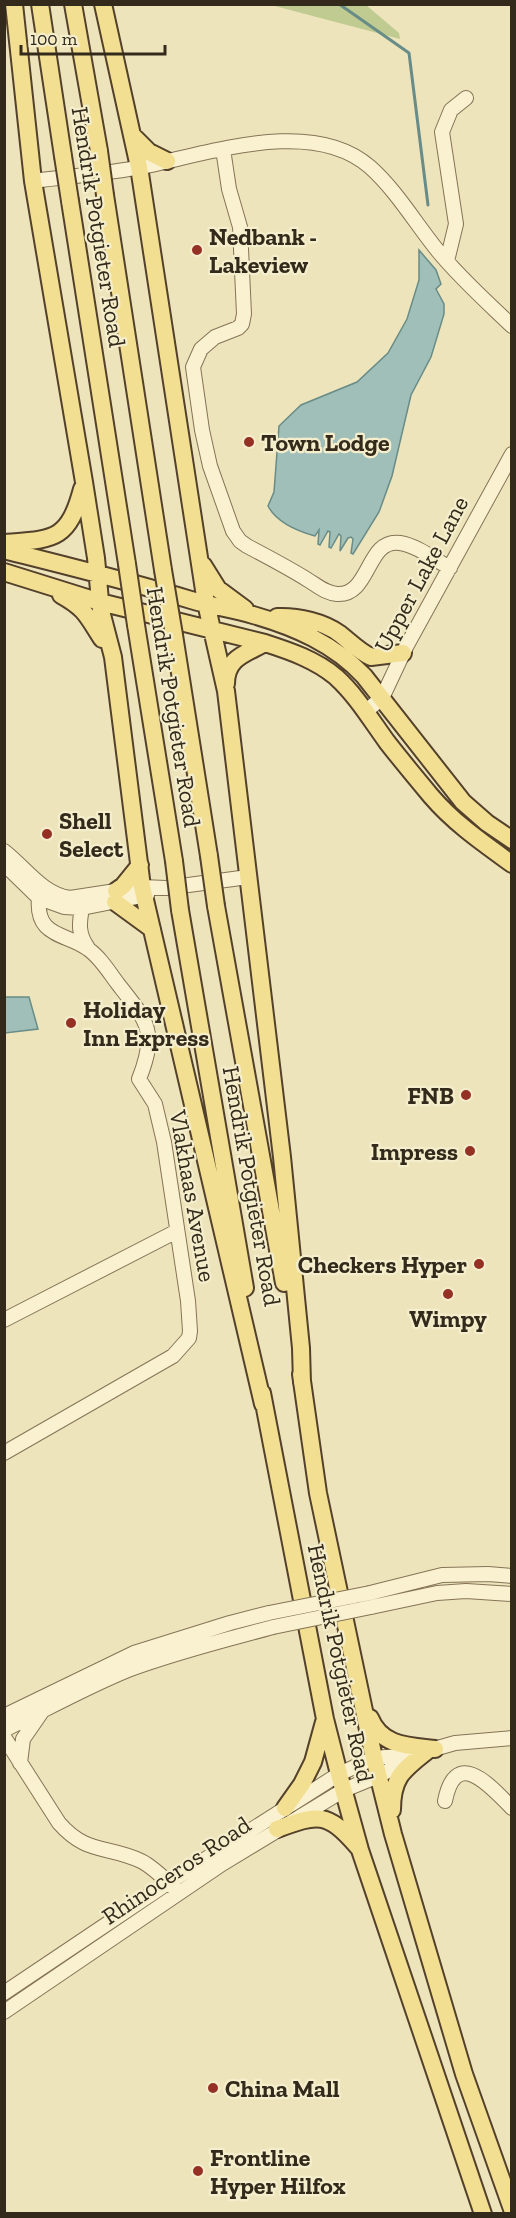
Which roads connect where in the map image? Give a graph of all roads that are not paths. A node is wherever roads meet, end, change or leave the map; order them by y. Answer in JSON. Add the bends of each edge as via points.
{"nodes":[{"id":1,"x":14,"y":4,"type":"edge"},
{"id":2,"x":40,"y":4,"type":"edge"},
{"id":3,"x":73,"y":4,"type":"edge"},
{"id":4,"x":103,"y":4,"type":"edge"},
{"id":5,"x":466,"y":98,"type":"dead end"},
{"id":6,"x":132,"y":135,"type":"junction"},
{"id":7,"x":223,"y":149,"type":"junction"},
{"id":8,"x":167,"y":161,"type":"junction"},
{"id":9,"x":139,"y":167,"type":"junction"},
{"id":10,"x":33,"y":181,"type":"junction"},
{"id":11,"x":447,"y":261,"type":"junction"},
{"id":12,"x":512,"y":326,"type":"edge"},
{"id":13,"x":512,"y":454,"type":"edge"},
{"id":14,"x":84,"y":482,"type":"junction"},
{"id":15,"x":4,"y":543,"type":"edge"},
{"id":16,"x":4,"y":550,"type":"edge"},
{"id":17,"x":200,"y":559,"type":"junction"},
{"id":18,"x":450,"y":568,"type":"junction"},
{"id":19,"x":4,"y":572,"type":"edge"},
{"id":20,"x":97,"y":572,"type":"junction"},
{"id":21,"x":37,"y":582,"type":"junction"},
{"id":22,"x":100,"y":602,"type":"junction"},
{"id":23,"x":206,"y":603,"type":"junction"},
{"id":24,"x":260,"y":617,"type":"junction"},
{"id":25,"x":211,"y":629,"type":"junction"},
{"id":26,"x":265,"y":643,"type":"junction"},
{"id":27,"x":403,"y":653,"type":"junction"},
{"id":28,"x":113,"y":657,"type":"junction"},
{"id":29,"x":226,"y":691,"type":"junction"},
{"id":30,"x":382,"y":698,"type":"junction"},
{"id":31,"x":366,"y":711,"type":"junction"},
{"id":32,"x":512,"y":840,"type":"edge"},
{"id":33,"x":4,"y":851,"type":"edge"},
{"id":34,"x":4,"y":864,"type":"edge"},
{"id":35,"x":512,"y":864,"type":"edge"},
{"id":36,"x":140,"y":865,"type":"junction"},
{"id":37,"x":248,"y":877,"type":"junction"},
{"id":38,"x":143,"y":891,"type":"junction"},
{"id":39,"x":42,"y":894,"type":"junction"},
{"id":40,"x":115,"y":896,"type":"junction"},
{"id":41,"x":82,"y":908,"type":"junction"},
{"id":42,"x":152,"y":929,"type":"junction"},
{"id":43,"x":88,"y":948,"type":"junction"},
{"id":44,"x":177,"y":1231,"type":"junction"},
{"id":45,"x":4,"y":1320,"type":"edge"},
{"id":46,"x":302,"y":1383,"type":"junction"},
{"id":47,"x":263,"y":1404,"type":"junction"},
{"id":48,"x":4,"y":1453,"type":"edge"},
{"id":49,"x":512,"y":1576,"type":"edge"},
{"id":50,"x":512,"y":1594,"type":"edge"},
{"id":51,"x":370,"y":1600,"type":"junction"},
{"id":52,"x":271,"y":1620,"type":"junction"},
{"id":53,"x":364,"y":1704,"type":"junction"},
{"id":54,"x":26,"y":1705,"type":"junction"},
{"id":55,"x":4,"y":1706,"type":"edge"},
{"id":56,"x":42,"y":1711,"type":"junction"},
{"id":57,"x":4,"y":1716,"type":"edge"},
{"id":58,"x":325,"y":1719,"type":"junction"},
{"id":59,"x":4,"y":1730,"type":"edge"},
{"id":60,"x":4,"y":1737,"type":"edge"},
{"id":61,"x":512,"y":1738,"type":"edge"},
{"id":62,"x":490,"y":1740,"type":"junction"},
{"id":63,"x":512,"y":1748,"type":"edge"},
{"id":64,"x":426,"y":1752,"type":"junction"},
{"id":65,"x":374,"y":1758,"type":"junction"},
{"id":66,"x":14,"y":1759,"type":"edge"},
{"id":67,"x":378,"y":1776,"type":"junction"},
{"id":68,"x":341,"y":1782,"type":"junction"},
{"id":69,"x":446,"y":1801,"type":"dead end"},
{"id":70,"x":285,"y":1808,"type":"junction"},
{"id":71,"x":512,"y":1808,"type":"edge"},
{"id":72,"x":277,"y":1829,"type":"junction"},
{"id":73,"x":393,"y":1833,"type":"junction"},
{"id":74,"x":360,"y":1850,"type":"junction"},
{"id":75,"x":168,"y":1883,"type":"junction"},
{"id":76,"x":179,"y":1894,"type":"junction"},
{"id":77,"x":4,"y":1993,"type":"edge"},
{"id":78,"x":4,"y":2012,"type":"edge"},
{"id":79,"x":512,"y":2209,"type":"edge"},
{"id":80,"x":483,"y":2214,"type":"edge"}],
"edges":[{"from":1,"to":10,"type":"main road"},
{"from":2,"to":47,"type":"main road","name":"Hendrik Potgieter Road","bridge":true,"via":[[180,910]]},
{"from":3,"to":46,"type":"main road","name":"Hendrik Potgieter Road","bridge":true,"via":[[216,906]]},
{"from":4,"to":6,"type":"main road"},
{"from":5,"to":11,"type":"street","via":[[451,110],[442,132],[456,224]]},
{"from":6,"to":8,"type":"main road","via":[[149,152]]},
{"from":6,"to":9,"type":"main road"},
{"from":7,"to":8,"type":"street"},
{"from":7,"to":11,"type":"street","via":[[316,142],[356,157],[381,179]]},
{"from":7,"to":18,"type":"street","via":[[241,235],[244,314],[238,328],[215,337],[201,349],[193,366],[210,466],[233,531],[247,546],[329,592],[346,593],[360,584],[381,549],[394,543],[411,546]]},
{"from":8,"to":9,"type":"street"},
{"from":9,"to":10,"type":"street"},
{"from":9,"to":17,"type":"main road"},
{"from":10,"to":14,"type":"main road"},
{"from":11,"to":12,"type":"street"},
{"from":13,"to":18,"type":"street","name":"Upper Lake Lane"},
{"from":14,"to":15,"type":"main road","via":[[72,521],[60,533],[44,540]]},
{"from":14,"to":20,"type":"main road"},
{"from":16,"to":20,"type":"main road"},
{"from":17,"to":23,"type":"main road"},
{"from":17,"to":24,"type":"main road","via":[[218,589]]},
{"from":18,"to":27,"type":"street","name":"Upper Lake Lane"},
{"from":19,"to":21,"type":"main road"},
{"from":20,"to":22,"type":"main road"},
{"from":20,"to":23,"type":"main road"},
{"from":21,"to":22,"type":"main road"},
{"from":21,"to":28,"type":"main road","via":[[84,612]]},
{"from":22,"to":25,"type":"main road"},
{"from":22,"to":28,"type":"main road"},
{"from":23,"to":24,"type":"main road"},
{"from":23,"to":25,"type":"main road"},
{"from":24,"to":27,"type":"main road","via":[[286,616],[324,625],[371,657]]},
{"from":24,"to":30,"type":"main road","via":[[338,652]]},
{"from":25,"to":26,"type":"main road"},
{"from":25,"to":29,"type":"main road"},
{"from":26,"to":29,"type":"main road","via":[[232,662],[227,670]]},
{"from":26,"to":31,"type":"main road","via":[[316,663],[336,677]]},
{"from":27,"to":30,"type":"street","name":"Upper Lake Lane"},
{"from":28,"to":36,"type":"main road"},
{"from":29,"to":37,"type":"main road"},
{"from":30,"to":31,"type":"street","name":"Upper Lake Lane"},
{"from":30,"to":32,"type":"main road","via":[[464,802]]},
{"from":31,"to":35,"type":"main road","via":[[432,797],[463,827]]},
{"from":33,"to":39,"type":"street","name":"Vlakhaas Avenue"},
{"from":34,"to":39,"type":"street","name":"Vlakhaas Avenue"},
{"from":36,"to":38,"type":"main road"},
{"from":36,"to":40,"type":"main road"},
{"from":37,"to":38,"type":"street"},
{"from":37,"to":46,"type":"main road","via":[[282,1157]]},
{"from":38,"to":40,"type":"street"},
{"from":38,"to":42,"type":"main road"},
{"from":39,"to":40,"type":"street","via":[[76,898]]},
{"from":39,"to":41,"type":"street","via":[[64,907]]},
{"from":39,"to":43,"type":"street","name":"Vlakhaas Avenue","via":[[40,914],[52,932]]},
{"from":40,"to":41,"type":"street"},
{"from":40,"to":42,"type":"main road"},
{"from":41,"to":43,"type":"street","via":[[80,934]]},
{"from":42,"to":47,"type":"main road"},
{"from":43,"to":44,"type":"street","name":"Vlakhaas Avenue","via":[[144,1019],[149,1049],[139,1079],[155,1104]]},
{"from":44,"to":45,"type":"street"},
{"from":44,"to":48,"type":"street","name":"Vlakhaas Avenue","via":[[188,1301],[189,1338],[173,1356]]},
{"from":46,"to":53,"type":"main road","name":"Hendrik Potgieter Road","via":[[318,1493]]},
{"from":47,"to":58,"type":"main road","name":"Hendrik Potgieter Road"},
{"from":49,"to":51,"type":"street","via":[[442,1575]]},
{"from":50,"to":51,"type":"street","via":[[437,1593]]},
{"from":51,"to":52,"type":"street","bridge":true},
{"from":52,"to":54,"type":"street","via":[[230,1623],[134,1653]]},
{"from":52,"to":56,"type":"street","via":[[126,1671]]},
{"from":53,"to":64,"type":"main road","via":[[374,1729],[388,1741]]},
{"from":53,"to":65,"type":"main road","name":"Hendrik Potgieter Road"},
{"from":54,"to":55,"type":"street"},
{"from":54,"to":57,"type":"street"},
{"from":56,"to":59,"type":"street"},
{"from":56,"to":66,"type":"street"},
{"from":58,"to":68,"type":"main road","name":"Hendrik Potgieter Road"},
{"from":58,"to":70,"type":"main road","via":[[313,1762]]},
{"from":60,"to":66,"type":"street"},
{"from":61,"to":62,"type":"street"},
{"from":62,"to":63,"type":"street"},
{"from":62,"to":64,"type":"street","via":[[455,1743]]},
{"from":64,"to":65,"type":"street"},
{"from":64,"to":67,"type":"street","name":"Rhinoceros Road"},
{"from":64,"to":73,"type":"main road","via":[[405,1768],[394,1785]]},
{"from":65,"to":67,"type":"main road","name":"Hendrik Potgieter Road"},
{"from":65,"to":68,"type":"street","name":"Rhinoceros Road"},
{"from":66,"to":75,"type":"street","via":[[58,1823],[74,1839],[142,1862]]},
{"from":67,"to":68,"type":"street","name":"Rhinoceros Road"},
{"from":67,"to":73,"type":"main road","name":"Hendrik Potgieter Road"},
{"from":68,"to":70,"type":"street","name":"Rhinoceros Road"},
{"from":68,"to":72,"type":"street","name":"Rhinoceros Road"},
{"from":68,"to":74,"type":"main road","name":"Hendrik Potgieter Road"},
{"from":69,"to":71,"type":"street","via":[[451,1785],[459,1776],[468,1774],[486,1781]]},
{"from":70,"to":75,"type":"street","name":"Rhinoceros Road"},
{"from":72,"to":74,"type":"main road","via":[[320,1818],[344,1830]]},
{"from":72,"to":76,"type":"street","name":"Rhinoceros Road"},
{"from":73,"to":79,"type":"main road","name":"Hendrik Potgieter Road","via":[[461,2064]]},
{"from":74,"to":80,"type":"main road","name":"Hendrik Potgieter Road"},
{"from":75,"to":76,"type":"street"},
{"from":75,"to":77,"type":"street","name":"Rhinoceros Road"},
{"from":76,"to":78,"type":"street","name":"Rhinoceros Road"}]}
